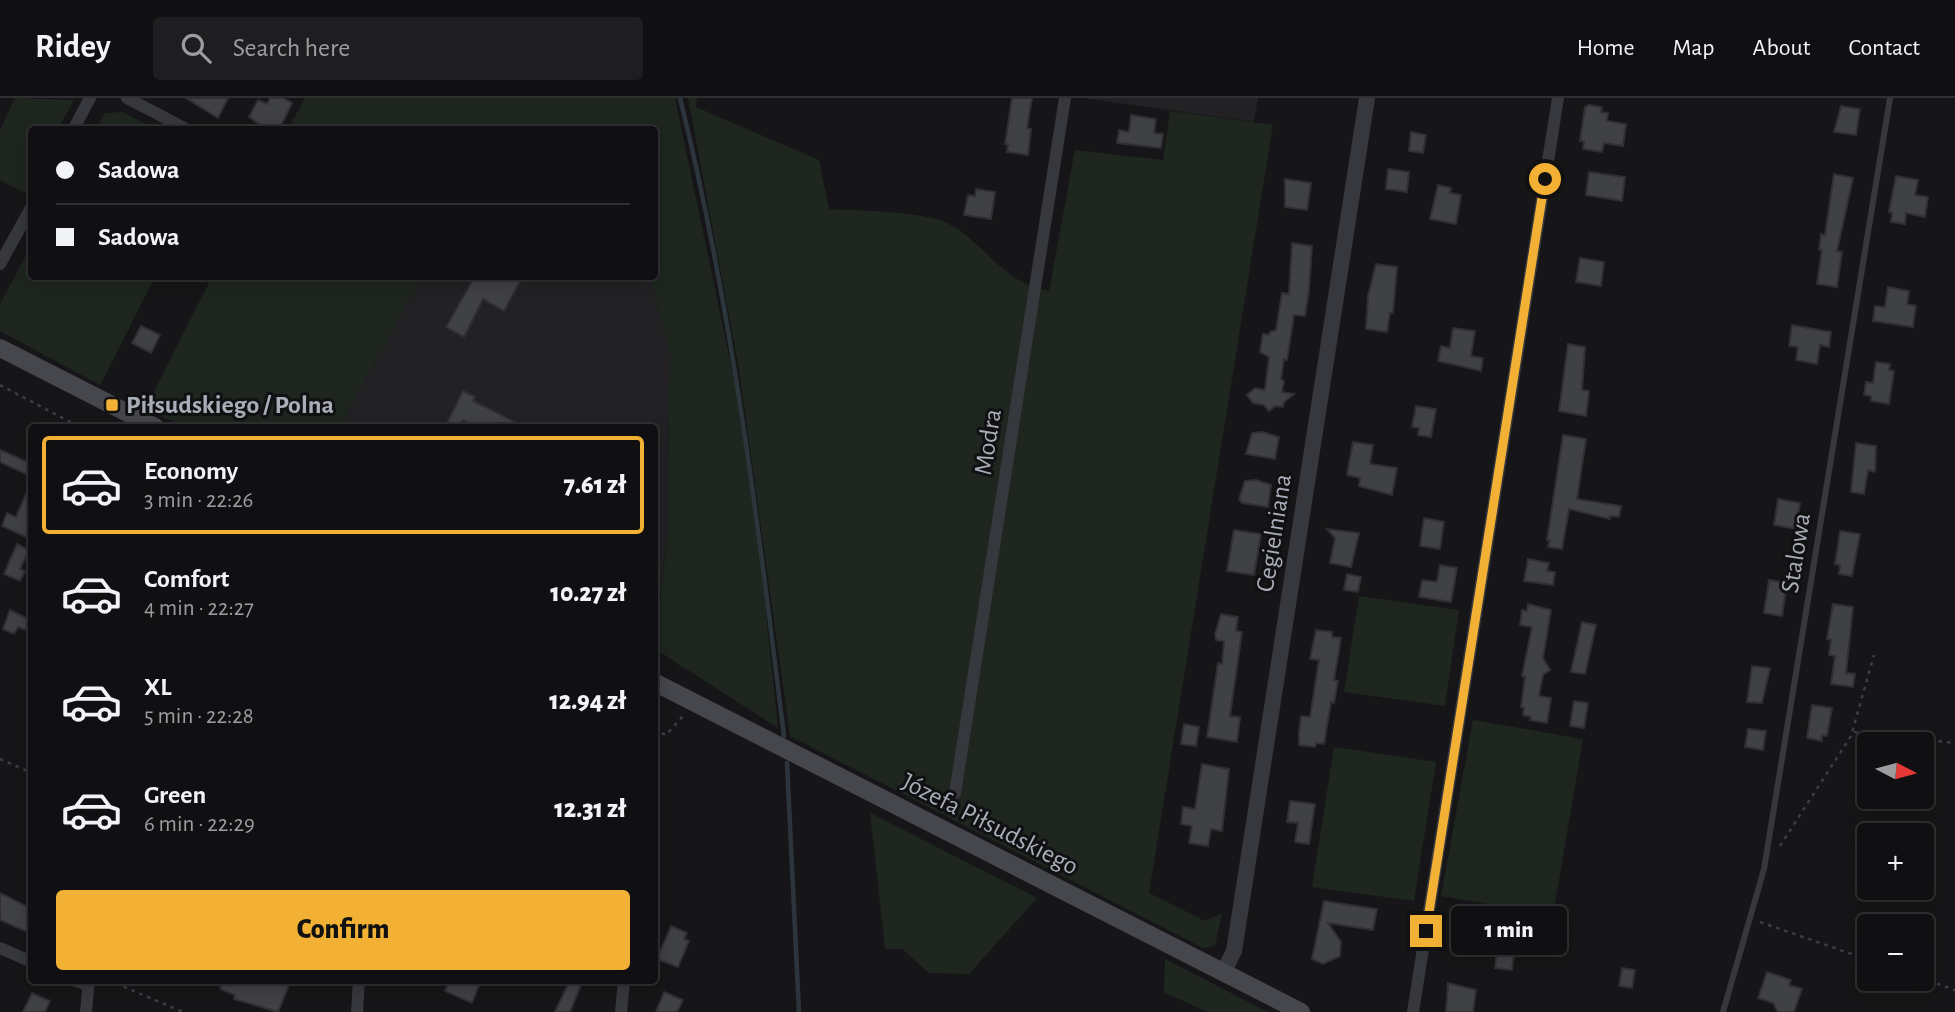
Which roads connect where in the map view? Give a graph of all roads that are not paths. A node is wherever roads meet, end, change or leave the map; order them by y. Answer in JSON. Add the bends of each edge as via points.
{"nodes":[{"id":1,"x":90,"y":98,"type":"edge"},
{"id":2,"x":127,"y":98,"type":"edge"},
{"id":3,"x":1065,"y":98,"type":"edge"},
{"id":4,"x":1367,"y":98,"type":"edge"},
{"id":5,"x":1558,"y":98,"type":"edge"},
{"id":6,"x":1890,"y":98,"type":"edge"},
{"id":7,"x":75,"y":126,"type":"edge"},
{"id":8,"x":180,"y":126,"type":"edge"},
{"id":9,"x":28,"y":213,"type":"edge"},
{"id":10,"x":0,"y":264,"type":"edge"},
{"id":11,"x":0,"y":348,"type":"edge"},
{"id":12,"x":149,"y":424,"type":"edge"},
{"id":13,"x":658,"y":684,"type":"edge"},
{"id":14,"x":955,"y":793,"type":"dead end"},
{"id":15,"x":0,"y":948,"type":"edge"},
{"id":16,"x":28,"y":960,"type":"edge"},
{"id":17,"x":1223,"y":972,"type":"junction"},
{"id":18,"x":88,"y":984,"type":"edge"},
{"id":19,"x":359,"y":984,"type":"edge"},
{"id":20,"x":624,"y":984,"type":"edge"},
{"id":21,"x":1723,"y":1011,"type":"edge"},
{"id":22,"x":86,"y":1012,"type":"edge"},
{"id":23,"x":357,"y":1012,"type":"edge"},
{"id":24,"x":621,"y":1012,"type":"edge"},
{"id":25,"x":1301,"y":1012,"type":"edge"},
{"id":26,"x":1413,"y":1012,"type":"edge"}],
"edges":[{"from":1,"to":7,"type":"street"},
{"from":2,"to":8,"type":"street"},
{"from":3,"to":14,"type":"street","name":"Modra"},
{"from":4,"to":17,"type":"street","name":"Cegielniana","via":[[1234,951]]},
{"from":5,"to":26,"type":"street"},
{"from":6,"to":21,"type":"lane","name":"Stalowa","via":[[1765,869]]},
{"from":9,"to":10,"type":"street"},
{"from":11,"to":12,"type":"main road"},
{"from":13,"to":17,"type":"main road","name":"Józefa Piłsudskiego"},
{"from":15,"to":16,"type":"street"},
{"from":17,"to":25,"type":"main road","name":"Józefa Piłsudskiego"},
{"from":18,"to":22,"type":"street"},
{"from":19,"to":23,"type":"street"},
{"from":20,"to":24,"type":"street"}]}
